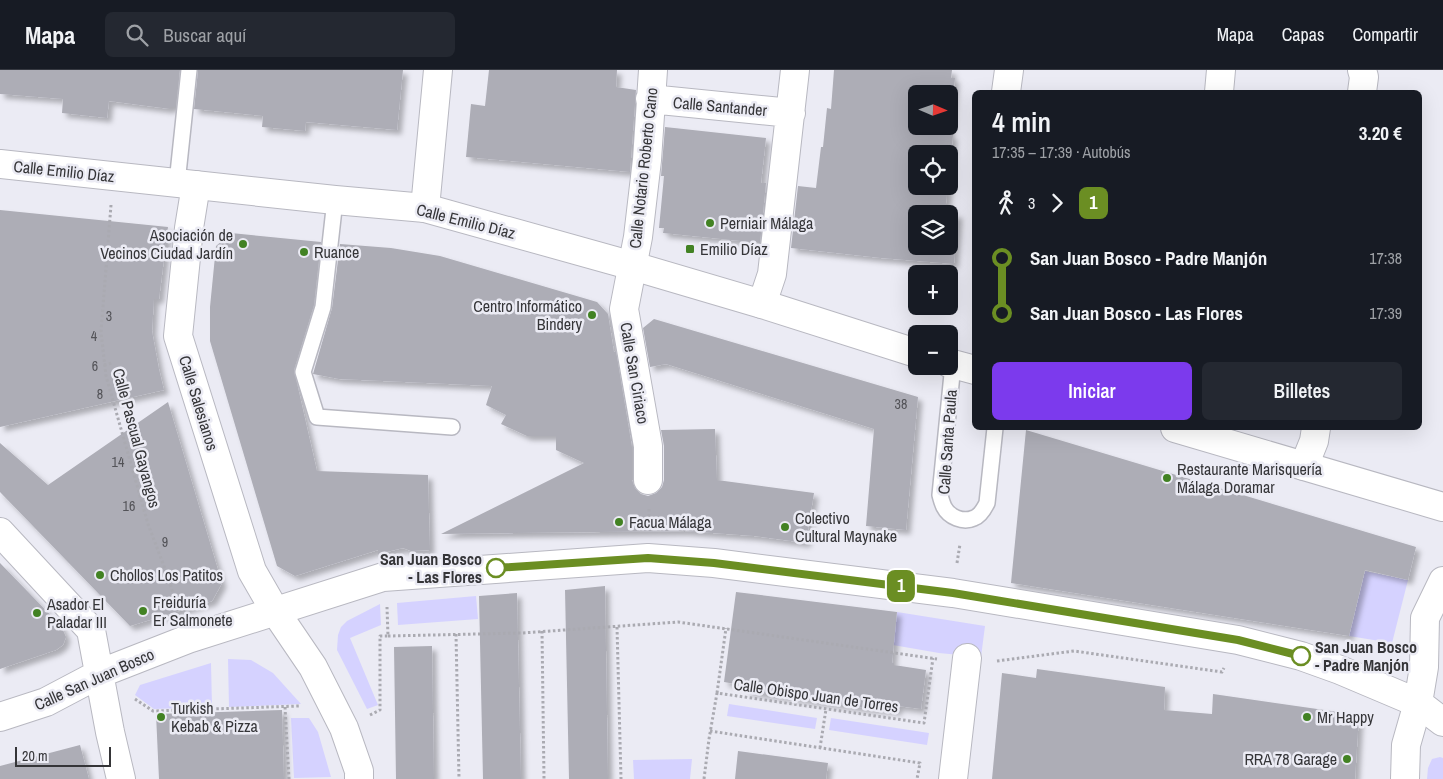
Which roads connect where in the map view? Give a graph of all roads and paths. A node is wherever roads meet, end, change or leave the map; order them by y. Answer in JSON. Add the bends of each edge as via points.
{"nodes":[{"id":1,"x":189,"y":70,"type":"edge"},
{"id":2,"x":438,"y":70,"type":"edge"},
{"id":3,"x":653,"y":70,"type":"edge"},
{"id":4,"x":795,"y":70,"type":"edge"},
{"id":5,"x":1009,"y":70,"type":"edge"},
{"id":6,"x":1221,"y":70,"type":"edge"},
{"id":7,"x":1362,"y":70,"type":"edge"},
{"id":8,"x":1006,"y":90,"type":"edge"},
{"id":9,"x":1219,"y":90,"type":"edge"},
{"id":10,"x":1362,"y":90,"type":"edge"},
{"id":11,"x":650,"y":99,"type":"junction"},
{"id":12,"x":790,"y":113,"type":"junction"},
{"id":13,"x":0,"y":164,"type":"edge"},
{"id":14,"x":114,"y":177,"type":"junction"},
{"id":15,"x":186,"y":184,"type":"junction"},
{"id":16,"x":335,"y":200,"type":"junction"},
{"id":17,"x":425,"y":208,"type":"junction"},
{"id":18,"x":632,"y":266,"type":"junction"},
{"id":19,"x":762,"y":304,"type":"junction"},
{"id":20,"x":908,"y":350,"type":"edge"},
{"id":21,"x":112,"y":363,"type":"dead end"},
{"id":22,"x":104,"y":365,"type":"junction"},
{"id":23,"x":959,"y":366,"type":"edge"},
{"id":24,"x":452,"y":427,"type":"dead end"},
{"id":25,"x":996,"y":430,"type":"edge"},
{"id":26,"x":1191,"y":430,"type":"edge"},
{"id":27,"x":1316,"y":430,"type":"edge"},
{"id":28,"x":1304,"y":466,"type":"junction"},
{"id":29,"x":648,"y":480,"type":"dead end"},
{"id":30,"x":1443,"y":508,"type":"edge"},
{"id":31,"x":0,"y":532,"type":"edge"},
{"id":32,"x":1443,"y":582,"type":"edge"},
{"id":33,"x":386,"y":605,"type":"dead end"},
{"id":34,"x":275,"y":611,"type":"junction"},
{"id":35,"x":617,"y":627,"type":"junction"},
{"id":36,"x":726,"y":628,"type":"junction"},
{"id":37,"x":542,"y":631,"type":"junction"},
{"id":38,"x":456,"y":634,"type":"junction"},
{"id":39,"x":388,"y":636,"type":"junction"},
{"id":40,"x":188,"y":639,"type":"junction"},
{"id":41,"x":933,"y":658,"type":"junction"},
{"id":42,"x":954,"y":659,"type":"junction"},
{"id":43,"x":1222,"y":672,"type":"dead end"},
{"id":44,"x":100,"y":673,"type":"junction"},
{"id":45,"x":716,"y":693,"type":"junction"},
{"id":46,"x":130,"y":696,"type":"dead end"},
{"id":47,"x":1418,"y":703,"type":"junction"},
{"id":48,"x":305,"y":706,"type":"dead end"},
{"id":49,"x":285,"y":707,"type":"junction"},
{"id":50,"x":826,"y":709,"type":"junction"},
{"id":51,"x":372,"y":714,"type":"dead end"},
{"id":52,"x":0,"y":717,"type":"edge"},
{"id":53,"x":1443,"y":722,"type":"edge"},
{"id":54,"x":710,"y":731,"type":"junction"},
{"id":55,"x":820,"y":748,"type":"junction"},
{"id":56,"x":121,"y":779,"type":"edge"},
{"id":57,"x":289,"y":779,"type":"edge"},
{"id":58,"x":359,"y":779,"type":"edge"},
{"id":59,"x":459,"y":779,"type":"edge"},
{"id":60,"x":544,"y":779,"type":"edge"},
{"id":61,"x":621,"y":779,"type":"edge"},
{"id":62,"x":704,"y":779,"type":"edge"},
{"id":63,"x":917,"y":779,"type":"edge"},
{"id":64,"x":953,"y":779,"type":"edge"},
{"id":65,"x":1405,"y":779,"type":"edge"}],
"edges":[{"from":1,"to":15,"type":"lane"},
{"from":2,"to":17,"type":"main road"},
{"from":3,"to":11,"type":"main road","name":"Calle Notario Roberto Cano"},
{"from":4,"to":12,"type":"main road"},
{"from":5,"to":8,"type":"main road"},
{"from":6,"to":9,"type":"main road"},
{"from":7,"to":10,"type":"main road"},
{"from":11,"to":12,"type":"main road","name":"Calle Santander"},
{"from":11,"to":18,"type":"main road","name":"Calle Notario Roberto Cano","via":[[647,160]]},
{"from":12,"to":19,"type":"main road","via":[[772,274]]},
{"from":13,"to":14,"type":"main road","name":"Calle Emilio Díaz"},
{"from":14,"to":15,"type":"main road","name":"Calle Emilio Díaz"},
{"from":14,"to":22,"type":"path","name":"Calle Pascual Gayangos","via":[[101,332]]},
{"from":15,"to":16,"type":"main road","name":"Calle Emilio Díaz"},
{"from":15,"to":34,"type":"main road","name":"Calle Salesianos","via":[[189,228],[178,336],[252,571]]},
{"from":16,"to":17,"type":"main road","name":"Calle Emilio Díaz"},
{"from":16,"to":24,"type":"lane","via":[[323,307],[303,372],[317,417]]},
{"from":17,"to":18,"type":"main road","name":"Calle Emilio Díaz"},
{"from":18,"to":19,"type":"main road","name":"Calle Emilio Díaz"},
{"from":18,"to":29,"type":"main road","name":"Calle San Ciriaco","via":[[624,309],[648,446]]},
{"from":19,"to":20,"type":"main road","name":"Calle Emilio Díaz"},
{"from":21,"to":22,"type":"path"},
{"from":22,"to":40,"type":"path","name":"Calle Pascual Gayangos","via":[[148,524]]},
{"from":23,"to":25,"type":"lane","name":"Calle Santa Paula","via":[[940,495],[944,508],[952,517],[974,518],[987,503]]},
{"from":26,"to":28,"type":"main road"},
{"from":27,"to":28,"type":"main road"},
{"from":28,"to":30,"type":"main road"},
{"from":31,"to":44,"type":"main road","via":[[91,630]]},
{"from":32,"to":47,"type":"main road","via":[[1425,618],[1424,667]]},
{"from":33,"to":39,"type":"path"},
{"from":34,"to":40,"type":"main road","name":"Calle San Juan Bosco"},
{"from":34,"to":47,"type":"main road","name":"Calle San Juan Bosco","via":[[383,577],[648,558],[714,563],[953,593],[1238,640],[1327,665]]},
{"from":34,"to":58,"type":"main road","name":"Calle Salesianos","via":[[313,667],[344,728]]},
{"from":35,"to":36,"type":"path","via":[[678,622]]},
{"from":35,"to":37,"type":"path"},
{"from":35,"to":61,"type":"path"},
{"from":36,"to":41,"type":"path"},
{"from":36,"to":45,"type":"path"},
{"from":37,"to":38,"type":"path"},
{"from":37,"to":60,"type":"path"},
{"from":38,"to":39,"type":"path"},
{"from":38,"to":59,"type":"path"},
{"from":39,"to":51,"type":"path","via":[[380,636],[380,710]]},
{"from":40,"to":44,"type":"main road","name":"Calle San Juan Bosco"},
{"from":41,"to":42,"type":"path"},
{"from":41,"to":50,"type":"path","name":"Calle Obispo Juan de Torres","via":[[924,723]]},
{"from":42,"to":43,"type":"path","via":[[1001,661],[1074,651]]},
{"from":42,"to":64,"type":"main road"},
{"from":44,"to":52,"type":"main road","name":"Calle San Juan Bosco","via":[[46,702]]},
{"from":44,"to":56,"type":"main road"},
{"from":45,"to":50,"type":"path","name":"Calle Obispo Juan de Torres"},
{"from":45,"to":54,"type":"path","name":"Calle Obispo Juan de Torres"},
{"from":46,"to":49,"type":"path","via":[[153,712]]},
{"from":47,"to":53,"type":"main road","name":"Calle San Juan Bosco"},
{"from":47,"to":65,"type":"main road","via":[[1406,744]]},
{"from":48,"to":49,"type":"path"},
{"from":49,"to":57,"type":"path"},
{"from":50,"to":55,"type":"path"},
{"from":54,"to":55,"type":"path"},
{"from":54,"to":62,"type":"path","name":"Calle Obispo Juan de Torres"},
{"from":55,"to":63,"type":"path","via":[[920,763]]}]}
